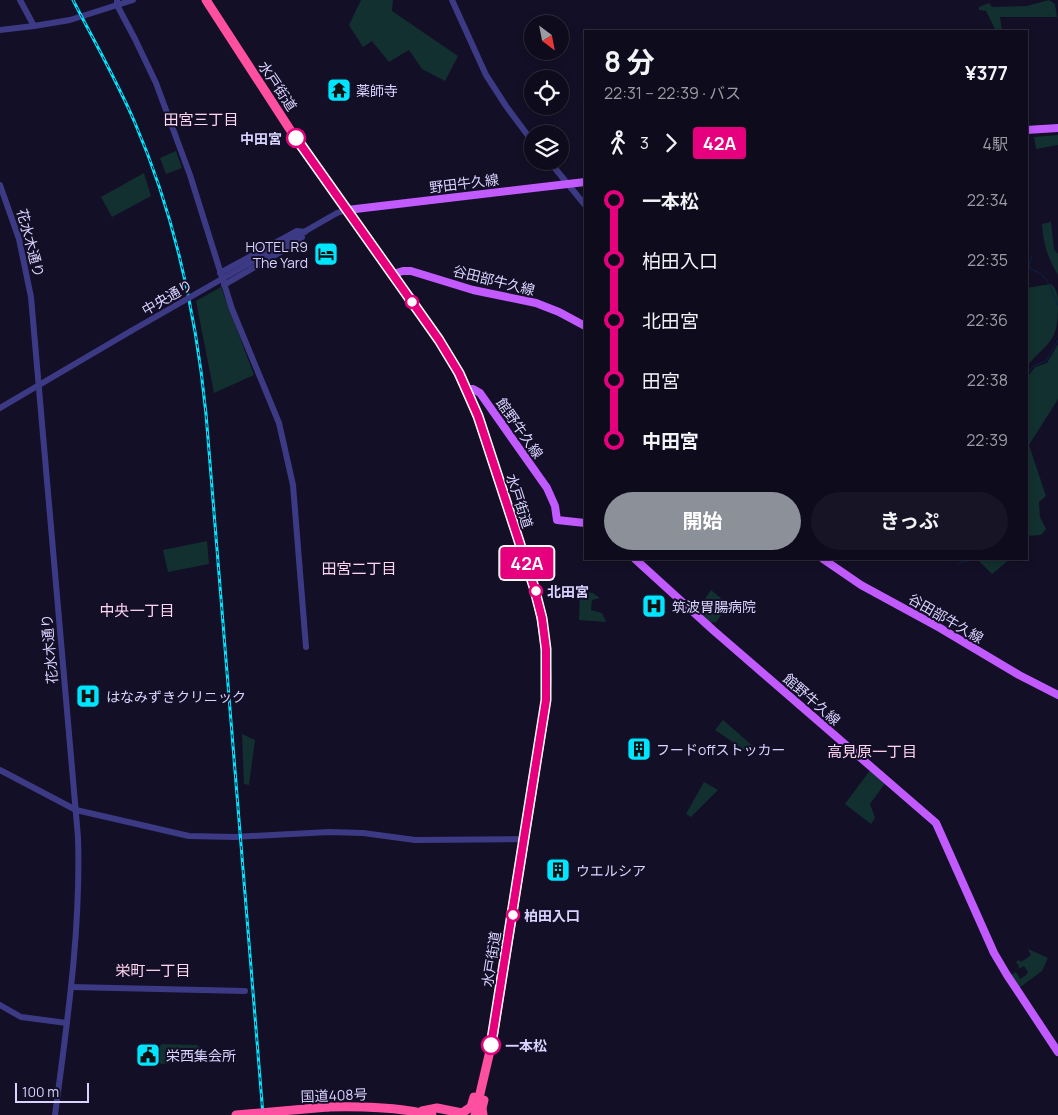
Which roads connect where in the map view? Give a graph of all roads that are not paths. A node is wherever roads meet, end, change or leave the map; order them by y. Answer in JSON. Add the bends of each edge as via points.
{"nodes":[{"id":1,"x":20,"y":0,"type":"edge"},
{"id":2,"x":133,"y":0,"type":"edge"},
{"id":3,"x":206,"y":0,"type":"edge"},
{"id":4,"x":452,"y":0,"type":"edge"},
{"id":5,"x":117,"y":2,"type":"edge"},
{"id":6,"x":34,"y":26,"type":"junction"},
{"id":7,"x":0,"y":30,"type":"edge"},
{"id":8,"x":1058,"y":128,"type":"edge"},
{"id":9,"x":524,"y":130,"type":"edge"},
{"id":10,"x":1028,"y":130,"type":"edge"},
{"id":11,"x":556,"y":170,"type":"edge"},
{"id":12,"x":584,"y":182,"type":"edge"},
{"id":13,"x":567,"y":184,"type":"junction"},
{"id":14,"x":0,"y":185,"type":"edge"},
{"id":15,"x":584,"y":204,"type":"edge"},
{"id":16,"x":347,"y":210,"type":"junction"},
{"id":17,"x":305,"y":232,"type":"junction"},
{"id":18,"x":220,"y":273,"type":"junction"},
{"id":19,"x":393,"y":274,"type":"junction"},
{"id":20,"x":224,"y":284,"type":"junction"},
{"id":21,"x":584,"y":325,"type":"edge"},
{"id":22,"x":40,"y":385,"type":"junction"},
{"id":23,"x":467,"y":390,"type":"junction"},
{"id":24,"x":0,"y":408,"type":"edge"},
{"id":25,"x":584,"y":523,"type":"edge"},
{"id":26,"x":636,"y":560,"type":"edge"},
{"id":27,"x":824,"y":560,"type":"edge"},
{"id":28,"x":306,"y":647,"type":"dead end"},
{"id":29,"x":1058,"y":695,"type":"edge"},
{"id":30,"x":0,"y":770,"type":"edge"},
{"id":31,"x":76,"y":810,"type":"junction"},
{"id":32,"x":524,"y":840,"type":"junction"},
{"id":33,"x":71,"y":987,"type":"junction"},
{"id":34,"x":245,"y":991,"type":"dead end"},
{"id":35,"x":0,"y":1005,"type":"edge"},
{"id":36,"x":67,"y":1023,"type":"junction"},
{"id":37,"x":1058,"y":1052,"type":"edge"},
{"id":38,"x":483,"y":1081,"type":"junction"},
{"id":39,"x":420,"y":1113,"type":"edge"},
{"id":40,"x":56,"y":1115,"type":"edge"},
{"id":41,"x":236,"y":1115,"type":"edge"},
{"id":42,"x":432,"y":1115,"type":"edge"},
{"id":43,"x":475,"y":1115,"type":"edge"},
{"id":44,"x":483,"y":1115,"type":"edge"}],
"edges":[{"from":1,"to":6,"type":"street"},
{"from":2,"to":5,"type":"street"},
{"from":3,"to":16,"type":"highway","name":"水戸街道","via":[[258,82]]},
{"from":4,"to":9,"type":"street","via":[[486,75]]},
{"from":5,"to":6,"type":"street","via":[[70,20]]},
{"from":5,"to":18,"type":"street","via":[[156,83],[190,175]]},
{"from":6,"to":7,"type":"street"},
{"from":8,"to":10,"type":"main road"},
{"from":11,"to":13,"type":"street"},
{"from":12,"to":13,"type":"main road","name":"野田牛久線"},
{"from":13,"to":15,"type":"street"},
{"from":13,"to":16,"type":"main road","name":"野田牛久線"},
{"from":14,"to":22,"type":"street","name":"花水木通り","via":[[27,270]]},
{"from":16,"to":17,"type":"street","name":"中央通り"},
{"from":16,"to":19,"type":"highway","name":"水戸街道"},
{"from":17,"to":18,"type":"street","via":[[297,231]]},
{"from":17,"to":20,"type":"street","via":[[302,238],[284,250]]},
{"from":17,"to":22,"type":"street","name":"中央通り","bridge":true},
{"from":18,"to":20,"type":"street"},
{"from":19,"to":21,"type":"main road","name":"谷田部牛久線","via":[[411,272],[473,290],[518,298],[548,307]]},
{"from":19,"to":23,"type":"highway","name":"水戸街道","via":[[439,340]]},
{"from":20,"to":28,"type":"street","via":[[285,445],[293,485]]},
{"from":22,"to":24,"type":"street","name":"中央通り"},
{"from":22,"to":31,"type":"street","name":"花水木通り"},
{"from":23,"to":25,"type":"main road","name":"館野牛久線","via":[[480,393],[540,477],[551,496],[557,520]]},
{"from":23,"to":32,"type":"highway","name":"水戸街道","via":[[534,587],[544,632],[546,700]]},
{"from":26,"to":37,"type":"main road","name":"館野牛久線","via":[[936,823],[994,953]]},
{"from":27,"to":29,"type":"main road","name":"谷田部牛久線","via":[[861,585]]},
{"from":30,"to":31,"type":"street"},
{"from":31,"to":32,"type":"street","via":[[188,836],[329,832],[414,840]]},
{"from":31,"to":33,"type":"street","name":"花水木通り","via":[[79,885]]},
{"from":32,"to":38,"type":"highway","name":"水戸街道","via":[[493,1038]]},
{"from":33,"to":34,"type":"street"},
{"from":33,"to":36,"type":"street","name":"花水木通り"},
{"from":35,"to":36,"type":"street","via":[[21,1017]]},
{"from":36,"to":40,"type":"street","name":"花水木通り"},
{"from":38,"to":39,"type":"highway","via":[[476,1088],[471,1107],[462,1114],[437,1108]]},
{"from":38,"to":43,"type":"highway","name":"水戸街道"},
{"from":38,"to":44,"type":"highway","via":[[486,1090]]},
{"from":39,"to":41,"type":"highway","name":"国道408号","bridge":true,"via":[[378,1107]]},
{"from":39,"to":42,"type":"highway","name":"国道408号"}]}
